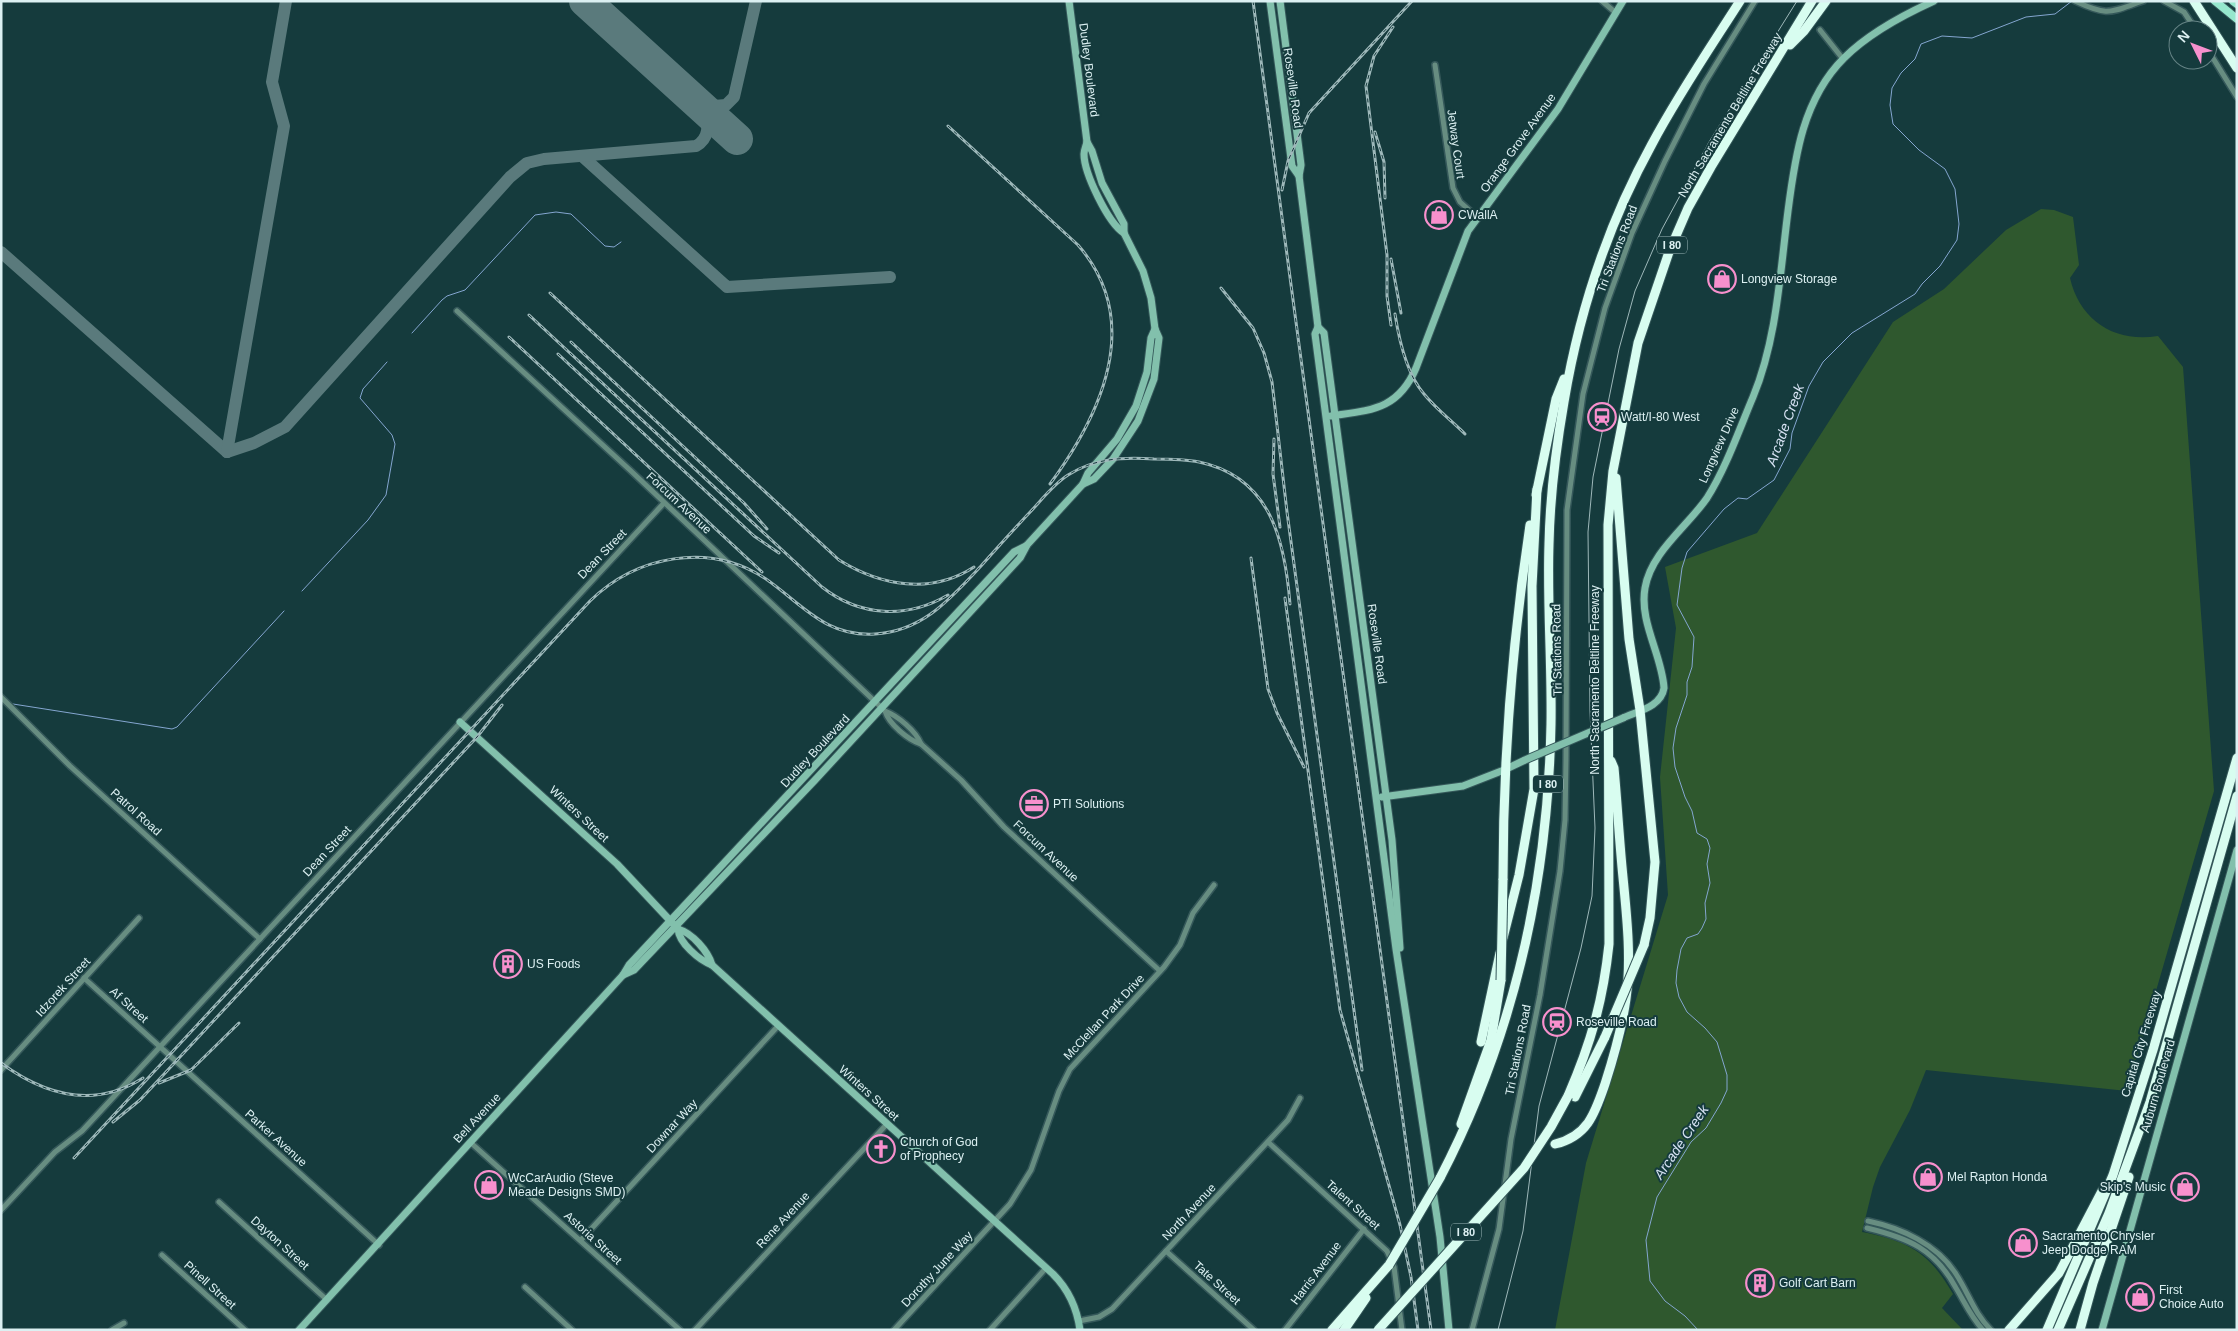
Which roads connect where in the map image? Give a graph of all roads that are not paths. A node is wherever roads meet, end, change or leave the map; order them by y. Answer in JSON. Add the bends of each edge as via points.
{"nodes":[{"id":1,"x":1068,"y":1,"type":"edge"},
{"id":2,"x":1270,"y":1,"type":"edge"},
{"id":3,"x":1280,"y":1,"type":"edge"},
{"id":4,"x":1602,"y":1,"type":"edge"},
{"id":5,"x":1623,"y":1,"type":"edge"},
{"id":6,"x":1739,"y":1,"type":"edge"},
{"id":7,"x":1755,"y":1,"type":"edge"},
{"id":8,"x":1812,"y":1,"type":"edge"},
{"id":9,"x":1826,"y":1,"type":"edge"},
{"id":10,"x":1934,"y":1,"type":"edge"},
{"id":11,"x":2075,"y":1,"type":"edge"},
{"id":12,"x":2143,"y":1,"type":"edge"},
{"id":13,"x":2164,"y":1,"type":"edge"},
{"id":14,"x":2194,"y":1,"type":"edge"},
{"id":15,"x":2215,"y":1,"type":"edge"},
{"id":16,"x":2233,"y":1,"type":"edge"},
{"id":17,"x":2237,"y":4,"type":"edge"},
{"id":18,"x":1616,"y":13,"type":"junction"},
{"id":19,"x":2237,"y":19,"type":"edge"},
{"id":20,"x":2189,"y":20,"type":"edge"},
{"id":21,"x":1820,"y":30,"type":"dead end"},
{"id":22,"x":1780,"y":54,"type":"junction"},
{"id":23,"x":1843,"y":59,"type":"junction"},
{"id":24,"x":1435,"y":65,"type":"dead end"},
{"id":25,"x":2218,"y":66,"type":"edge"},
{"id":26,"x":2237,"y":68,"type":"edge"},
{"id":27,"x":2237,"y":97,"type":"edge"},
{"id":28,"x":1299,"y":176,"type":"junction"},
{"id":29,"x":1477,"y":217,"type":"junction"},
{"id":30,"x":457,"y":311,"type":"dead end"},
{"id":31,"x":1318,"y":327,"type":"junction"},
{"id":32,"x":1572,"y":358,"type":"junction"},
{"id":33,"x":1335,"y":416,"type":"junction"},
{"id":34,"x":1326,"y":417,"type":"junction"},
{"id":35,"x":1616,"y":458,"type":"junction"},
{"id":36,"x":1537,"y":489,"type":"junction"},
{"id":37,"x":664,"y":503,"type":"junction"},
{"id":38,"x":1027,"y":545,"type":"junction"},
{"id":39,"x":1,"y":697,"type":"edge"},
{"id":40,"x":876,"y":702,"type":"junction"},
{"id":41,"x":883,"y":709,"type":"junction"},
{"id":42,"x":1640,"y":710,"type":"junction"},
{"id":43,"x":460,"y":722,"type":"junction"},
{"id":44,"x":1608,"y":754,"type":"junction"},
{"id":45,"x":2237,"y":758,"type":"edge"},
{"id":46,"x":1504,"y":770,"type":"junction"},
{"id":47,"x":2237,"y":796,"type":"edge"},
{"id":48,"x":1386,"y":797,"type":"junction"},
{"id":49,"x":1377,"y":798,"type":"junction"},
{"id":50,"x":2237,"y":850,"type":"edge"},
{"id":51,"x":1214,"y":885,"type":"dead end"},
{"id":52,"x":139,"y":918,"type":"dead end"},
{"id":53,"x":675,"y":925,"type":"junction"},
{"id":54,"x":260,"y":939,"type":"junction"},
{"id":55,"x":1400,"y":966,"type":"junction"},
{"id":56,"x":1160,"y":971,"type":"junction"},
{"id":57,"x":623,"y":975,"type":"joint"},
{"id":58,"x":84,"y":978,"type":"junction"},
{"id":59,"x":778,"y":1026,"type":"junction"},
{"id":60,"x":1481,"y":1042,"type":"dead end"},
{"id":61,"x":160,"y":1047,"type":"junction"},
{"id":62,"x":2,"y":1069,"type":"edge"},
{"id":63,"x":1571,"y":1096,"type":"junction"},
{"id":64,"x":1300,"y":1098,"type":"dead end"},
{"id":65,"x":2150,"y":1102,"type":"junction"},
{"id":66,"x":887,"y":1124,"type":"junction"},
{"id":67,"x":470,"y":1142,"type":"junction"},
{"id":68,"x":1268,"y":1142,"type":"junction"},
{"id":69,"x":1555,"y":1144,"type":"dead end"},
{"id":70,"x":2113,"y":1174,"type":"junction"},
{"id":71,"x":1440,"y":1178,"type":"junction"},
{"id":72,"x":219,"y":1202,"type":"dead end"},
{"id":73,"x":1,"y":1210,"type":"edge"},
{"id":74,"x":994,"y":1221,"type":"junction"},
{"id":75,"x":1364,"y":1229,"type":"junction"},
{"id":76,"x":581,"y":1240,"type":"junction"},
{"id":77,"x":378,"y":1245,"type":"junction"},
{"id":78,"x":1166,"y":1251,"type":"junction"},
{"id":79,"x":162,"y":1255,"type":"dead end"},
{"id":80,"x":1046,"y":1268,"type":"junction"},
{"id":81,"x":525,"y":1287,"type":"dead end"},
{"id":82,"x":1409,"y":1297,"type":"junction"},
{"id":83,"x":327,"y":1300,"type":"junction"},
{"id":84,"x":1350,"y":1314,"type":"junction"},
{"id":85,"x":1079,"y":1321,"type":"junction"},
{"id":86,"x":124,"y":1323,"type":"dead end"},
{"id":87,"x":897,"y":1329,"type":"edge"},
{"id":88,"x":112,"y":1330,"type":"edge"},
{"id":89,"x":245,"y":1330,"type":"edge"},
{"id":90,"x":299,"y":1330,"type":"edge"},
{"id":91,"x":572,"y":1330,"type":"edge"},
{"id":92,"x":680,"y":1330,"type":"edge"},
{"id":93,"x":695,"y":1330,"type":"edge"},
{"id":94,"x":990,"y":1330,"type":"edge"},
{"id":95,"x":1080,"y":1330,"type":"edge"},
{"id":96,"x":1254,"y":1330,"type":"edge"},
{"id":97,"x":1285,"y":1330,"type":"edge"},
{"id":98,"x":1332,"y":1330,"type":"edge"},
{"id":99,"x":1344,"y":1330,"type":"edge"},
{"id":100,"x":1378,"y":1330,"type":"edge"},
{"id":101,"x":1386,"y":1330,"type":"edge"},
{"id":102,"x":1402,"y":1330,"type":"edge"},
{"id":103,"x":1449,"y":1330,"type":"edge"},
{"id":104,"x":1472,"y":1330,"type":"edge"},
{"id":105,"x":1983,"y":1330,"type":"edge"},
{"id":106,"x":1991,"y":1330,"type":"edge"},
{"id":107,"x":2009,"y":1330,"type":"edge"},
{"id":108,"x":2047,"y":1330,"type":"edge"},
{"id":109,"x":2058,"y":1330,"type":"edge"},
{"id":110,"x":2080,"y":1330,"type":"edge"},
{"id":111,"x":2102,"y":1330,"type":"edge"}],
"edges":[{"from":1,"to":38,"type":"main road","name":"Dudley Boulevard","via":[[1087,142],[1148,285],[1159,338],[1157,366],[1138,421],[1113,459],[1094,479],[1083,484]]},
{"from":2,"to":28,"type":"main road","name":"Roseville Road","via":[[1292,166]]},
{"from":3,"to":28,"type":"main road","name":"Roseville Road","via":[[1301,165]]},
{"from":4,"to":18,"type":"street"},
{"from":5,"to":18,"type":"main road","name":"Orange Grove Avenue"},
{"from":6,"to":32,"type":"highway","number":"I 80","via":[[1652,144],[1628,191],[1590,290]]},
{"from":7,"to":104,"type":"street","name":"Tri Stations Road","via":[[1704,84],[1632,233],[1605,308],[1583,394],[1567,510],[1565,820],[1560,870],[1540,995],[1511,1139],[1499,1229]]},
{"from":8,"to":22,"type":"highway","name":"North Sacramento Beltline Freeway","number":"I 80"},
{"from":9,"to":22,"type":"highway","via":[[1804,31]]},
{"from":10,"to":23,"type":"main road","name":"Longview Drive","via":[[1874,35]]},
{"from":11,"to":12,"type":"street","via":[[2100,12],[2114,12]]},
{"from":13,"to":20,"type":"street","via":[[2184,12]]},
{"from":14,"to":26,"type":"highway"},
{"from":15,"to":19,"type":"main road"},
{"from":16,"to":17,"type":"main road"},
{"from":18,"to":29,"type":"main road","name":"Orange Grove Avenue","via":[[1554,116]]},
{"from":21,"to":23,"type":"street"},
{"from":22,"to":35,"type":"highway","name":"North Sacramento Beltline Freeway","number":"I 80","via":[[1710,167],[1669,252],[1638,343]]},
{"from":23,"to":42,"type":"main road","name":"Longview Drive","via":[[1807,116],[1797,145],[1772,331],[1754,395],[1713,487],[1658,558],[1646,582],[1645,612],[1664,688],[1659,701]]},
{"from":24,"to":29,"type":"street","name":"Jetway Court","via":[[1452,188],[1460,202]]},
{"from":25,"to":27,"type":"street"},
{"from":28,"to":31,"type":"main road","name":"Roseville Road"},
{"from":29,"to":33,"type":"main road","name":"Orange Grove Avenue","via":[[1464,239],[1416,368],[1405,388],[1391,401],[1375,409]]},
{"from":30,"to":37,"type":"street","name":"Forcum Avenue"},
{"from":31,"to":33,"type":"main road","name":"Roseville Road","via":[[1324,333]]},
{"from":31,"to":34,"type":"main road","name":"Roseville Road","via":[[1314,334]]},
{"from":32,"to":36,"type":"highway","via":[[1556,399]]},
{"from":32,"to":71,"type":"highway","number":"I 80","via":[[1550,524],[1551,724],[1538,878],[1510,1008],[1480,1095]]},
{"from":33,"to":34,"type":"main road","name":"Orange Grove Avenue"},
{"from":33,"to":48,"type":"main road","name":"Roseville Road"},
{"from":34,"to":49,"type":"main road","name":"Roseville Road"},
{"from":35,"to":42,"type":"highway","via":[[1623,581]]},
{"from":35,"to":44,"type":"highway","name":"North Sacramento Beltline Freeway","number":"I 80","via":[[1608,525]]},
{"from":36,"to":46,"type":"highway","via":[[1516,624]]},
{"from":36,"to":60,"type":"highway","via":[[1532,586],[1534,789],[1519,875]]},
{"from":37,"to":40,"type":"street","name":"Forcum Avenue"},
{"from":37,"to":43,"type":"street","name":"Dean Street"},
{"from":38,"to":40,"type":"main road","name":"Dudley Boulevard","via":[[1014,552]]},
{"from":38,"to":41,"type":"main road","name":"Dudley Boulevard","via":[[1020,558]]},
{"from":39,"to":54,"type":"street","name":"Patrol Road","via":[[74,769]]},
{"from":40,"to":41,"type":"street","name":"Forcum Avenue"},
{"from":40,"to":53,"type":"main road","name":"Dudley Boulevard"},
{"from":41,"to":53,"type":"main road","name":"Dudley Boulevard"},
{"from":41,"to":56,"type":"street","name":"Forcum Avenue","via":[[888,718],[961,780],[1004,827]]},
{"from":42,"to":46,"type":"main road","name":"Longview Drive","bridge":true},
{"from":42,"to":63,"type":"highway","bridge":true,"via":[[1655,862],[1654,890],[1644,945],[1605,1037]]},
{"from":43,"to":53,"type":"main road","name":"Winters Street","via":[[615,862]]},
{"from":43,"to":54,"type":"street","name":"Dean Street"},
{"from":44,"to":63,"type":"highway","name":"North Sacramento Beltline Freeway","number":"I 80","via":[[1610,920],[1606,976],[1595,1025]]},
{"from":44,"to":69,"type":"highway","via":[[1614,768],[1626,907],[1626,998],[1614,1057],[1589,1122],[1575,1137]]},
{"from":45,"to":70,"type":"highway","name":"Capital City Freeway","via":[[2153,1050]]},
{"from":46,"to":48,"type":"main road","name":"Longview Drive","via":[[1463,786]]},
{"from":46,"to":71,"type":"highway","bridge":true,"via":[[1502,975],[1492,1040]]},
{"from":47,"to":65,"type":"highway","name":"Capital City Freeway"},
{"from":48,"to":49,"type":"main road","name":"Longview Drive"},
{"from":48,"to":55,"type":"main road","name":"Roseville Road","via":[[1397,884]]},
{"from":49,"to":55,"type":"main road","name":"Roseville Road"},
{"from":50,"to":111,"type":"main road","name":"Auburn Boulevard"},
{"from":51,"to":56,"type":"street","name":"McClellan Park Drive","via":[[1194,913],[1180,945]]},
{"from":52,"to":58,"type":"street","name":"Idzorek Street"},
{"from":53,"to":57,"type":"main road","name":"Dudley Boulevard","via":[[628,965]]},
{"from":53,"to":59,"type":"main road","name":"Winters Street","via":[[709,956],[712,965]]},
{"from":54,"to":61,"type":"street","name":"Dean Street"},
{"from":55,"to":103,"type":"main road","name":"Roseville Road","via":[[1440,1237]]},
{"from":56,"to":74,"type":"street","name":"McClellan Park Drive","via":[[1070,1069],[1031,1170],[1022,1188]]},
{"from":57,"to":67,"type":"main road","name":"Bell Avenue"},
{"from":58,"to":61,"type":"street","name":"Af Street"},
{"from":58,"to":62,"type":"street","name":"Idzorek Street"},
{"from":59,"to":66,"type":"main road","name":"Winters Street"},
{"from":59,"to":76,"type":"street","name":"Downar Way"},
{"from":61,"to":73,"type":"street","name":"Dean Street","via":[[82,1131],[55,1152]]},
{"from":61,"to":77,"type":"street","name":"Parker Avenue"},
{"from":63,"to":82,"type":"highway","number":"I 80","bridge":true,"via":[[1557,1126],[1524,1168]]},
{"from":64,"to":68,"type":"street","name":"North Avenue","via":[[1288,1120]]},
{"from":65,"to":109,"type":"highway","name":"Capital City Freeway","via":[[2109,1213]]},
{"from":65,"to":110,"type":"highway"},
{"from":66,"to":74,"type":"main road","name":"Winters Street"},
{"from":66,"to":93,"type":"street","name":"Rene Avenue"},
{"from":67,"to":76,"type":"street","name":"Astoria Street"},
{"from":67,"to":77,"type":"main road","name":"Bell Avenue"},
{"from":68,"to":75,"type":"street","name":"Talent Street"},
{"from":68,"to":78,"type":"street","name":"North Avenue"},
{"from":70,"to":107,"type":"highway","via":[[2059,1273]]},
{"from":70,"to":108,"type":"highway","name":"Capital City Freeway"},
{"from":71,"to":84,"type":"highway","number":"I 80","bridge":true,"via":[[1389,1265]]},
{"from":72,"to":83,"type":"street","name":"Dayton Street"},
{"from":74,"to":80,"type":"main road","name":"Winters Street"},
{"from":74,"to":87,"type":"street","name":"Dorothy June Way"},
{"from":75,"to":97,"type":"street","name":"Harris Avenue"},
{"from":75,"to":102,"type":"street","name":"Talent Street","via":[[1391,1258]]},
{"from":76,"to":92,"type":"street","name":"Astoria Street"},
{"from":77,"to":83,"type":"main road","name":"Bell Avenue"},
{"from":78,"to":85,"type":"street","name":"North Avenue","via":[[1110,1311]]},
{"from":78,"to":96,"type":"street","name":"Tate Street"},
{"from":79,"to":89,"type":"street","name":"Pinell Street"},
{"from":80,"to":85,"type":"main road","name":"Winters Street","via":[[1070,1295]]},
{"from":80,"to":94,"type":"street"},
{"from":81,"to":91,"type":"street"},
{"from":82,"to":100,"type":"highway","number":"I 80","bridge":true},
{"from":82,"to":101,"type":"highway","bridge":true},
{"from":83,"to":90,"type":"main road","name":"Bell Avenue"},
{"from":84,"to":98,"type":"highway"},
{"from":84,"to":99,"type":"highway"},
{"from":85,"to":95,"type":"main road","name":"Winters Street"},
{"from":86,"to":88,"type":"street"},
{"from":105,"to":106,"type":"street","via":[[1968,1311],[1945,1269],[1916,1243],[1870,1229],[1871,1222],[1898,1229],[1932,1248],[1955,1272],[1979,1318]]}]}
